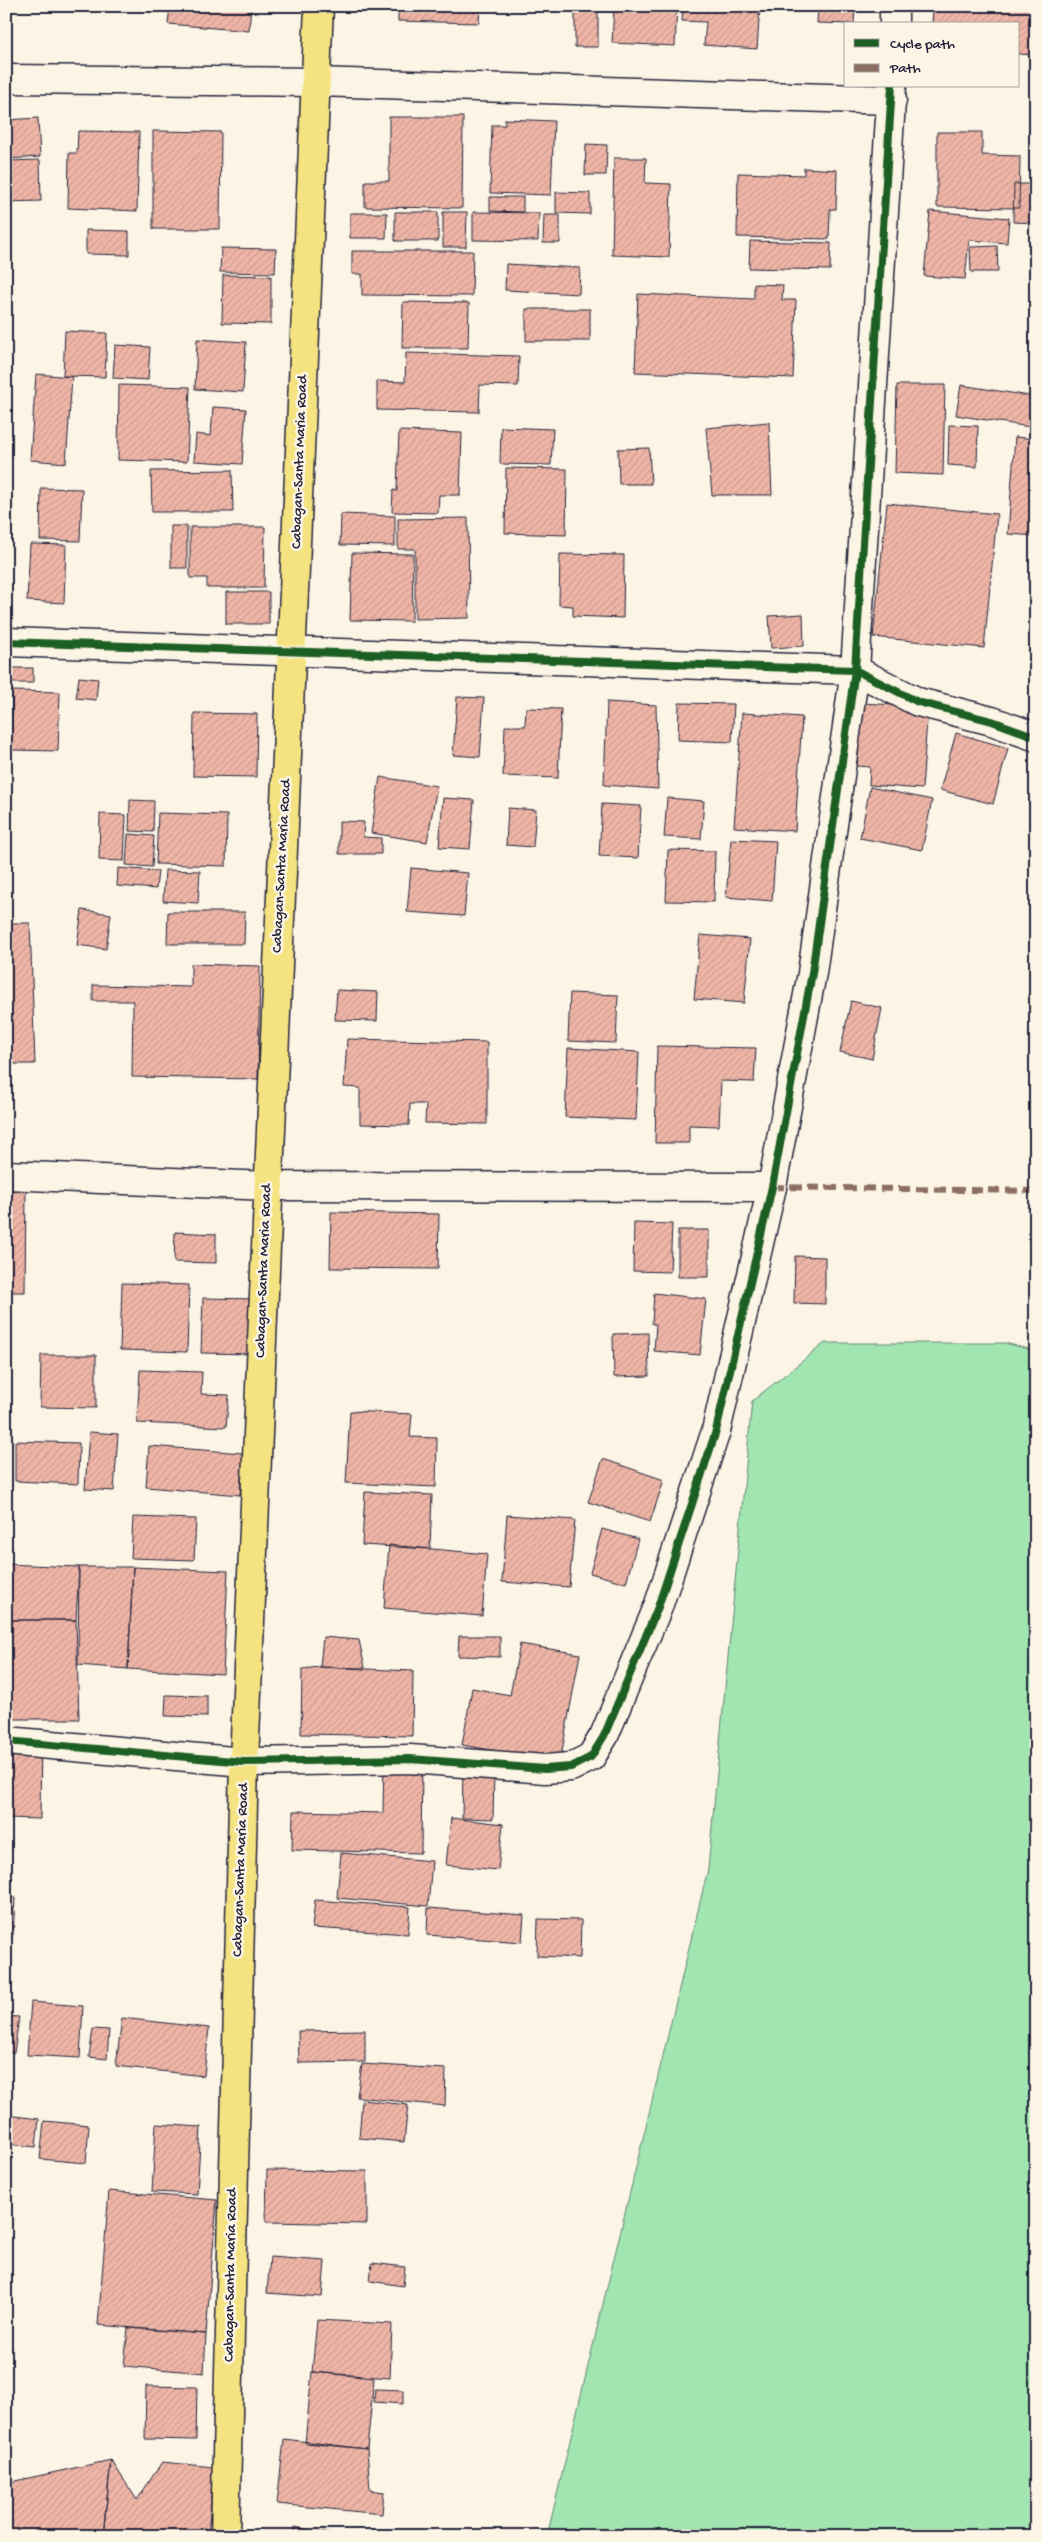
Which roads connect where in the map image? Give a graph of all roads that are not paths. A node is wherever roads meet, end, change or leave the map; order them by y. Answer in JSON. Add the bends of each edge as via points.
{"nodes":[{"id":1,"x":319,"y":6,"type":"edge"},
{"id":2,"x":894,"y":6,"type":"edge"},
{"id":3,"x":894,"y":22,"type":"edge"},
{"id":4,"x":6,"y":79,"type":"edge"},
{"id":5,"x":316,"y":82,"type":"junction"},
{"id":6,"x":892,"y":93,"type":"edge"},
{"id":7,"x":6,"y":642,"type":"edge"},
{"id":8,"x":292,"y":654,"type":"junction"},
{"id":9,"x":856,"y":670,"type":"junction"},
{"id":10,"x":1036,"y":737,"type":"edge"},
{"id":11,"x":6,"y":1175,"type":"edge"},
{"id":12,"x":267,"y":1186,"type":"junction"},
{"id":13,"x":772,"y":1188,"type":"junction"},
{"id":14,"x":6,"y":1741,"type":"edge"},
{"id":15,"x":244,"y":1762,"type":"junction"},
{"id":16,"x":225,"y":2536,"type":"edge"}],
"edges":[{"from":1,"to":5,"type":"main road","name":"Cabagan-Santa Maria Road"},
{"from":2,"to":3,"type":"street"},
{"from":4,"to":5,"type":"street"},
{"from":5,"to":6,"type":"street"},
{"from":5,"to":8,"type":"main road","name":"Cabagan-Santa Maria Road"},
{"from":6,"to":9,"type":"street"},
{"from":7,"to":8,"type":"street"},
{"from":8,"to":9,"type":"street"},
{"from":8,"to":12,"type":"main road","name":"Cabagan-Santa Maria Road"},
{"from":9,"to":10,"type":"street","via":[[918,702],[992,721]]},
{"from":9,"to":13,"type":"street","via":[[812,973]]},
{"from":11,"to":12,"type":"street"},
{"from":12,"to":13,"type":"street"},
{"from":12,"to":15,"type":"main road","name":"Cabagan-Santa Maria Road"},
{"from":13,"to":15,"type":"street","via":[[716,1431],[658,1607],[604,1736],[591,1757],[571,1767],[545,1769],[410,1758]]},
{"from":14,"to":15,"type":"street"},
{"from":15,"to":16,"type":"main road","name":"Cabagan-Santa Maria Road"}]}
